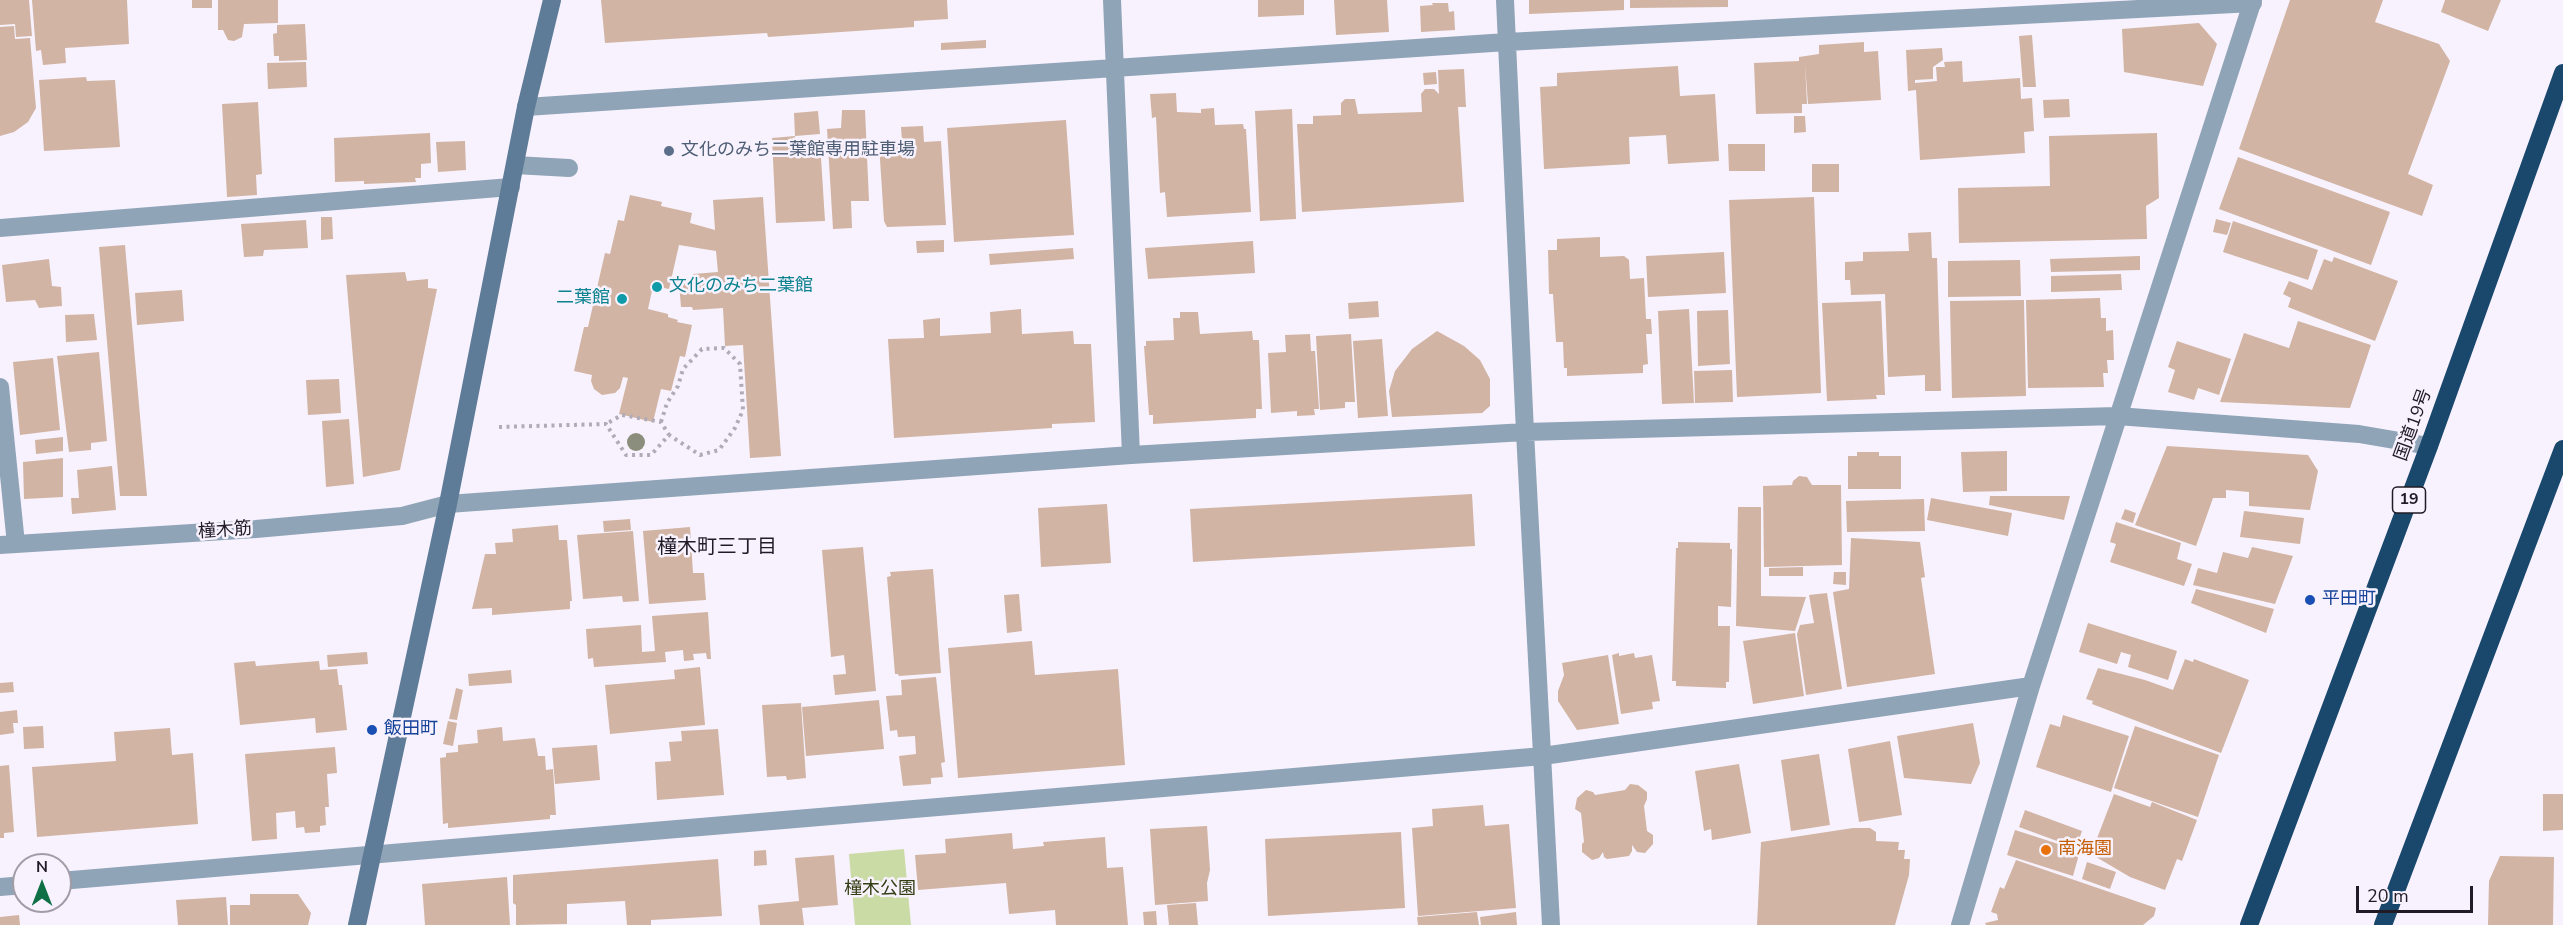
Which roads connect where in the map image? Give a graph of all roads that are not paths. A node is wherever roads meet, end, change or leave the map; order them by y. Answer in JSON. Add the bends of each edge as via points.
{"nodes":[{"id":1,"x":552,"y":0,"type":"edge"},
{"id":2,"x":1112,"y":0,"type":"edge"},
{"id":3,"x":1505,"y":0,"type":"edge"},
{"id":4,"x":2253,"y":1,"type":"edge"},
{"id":5,"x":1507,"y":42,"type":"junction"},
{"id":6,"x":1115,"y":69,"type":"junction"},
{"id":7,"x":2563,"y":73,"type":"edge"},
{"id":8,"x":526,"y":107,"type":"junction"},
{"id":9,"x":515,"y":165,"type":"junction"},
{"id":10,"x":569,"y":168,"type":"dead end"},
{"id":11,"x":511,"y":187,"type":"junction"},
{"id":12,"x":0,"y":228,"type":"edge"},
{"id":13,"x":0,"y":387,"type":"edge"},
{"id":14,"x":2117,"y":416,"type":"junction"},
{"id":15,"x":1525,"y":432,"type":"junction"},
{"id":16,"x":2429,"y":446,"type":"junction"},
{"id":17,"x":2563,"y":450,"type":"edge"},
{"id":18,"x":1131,"y":455,"type":"junction"},
{"id":19,"x":448,"y":504,"type":"junction"},
{"id":20,"x":8,"y":545,"type":"edge"},
{"id":21,"x":2031,"y":686,"type":"junction"},
{"id":22,"x":1543,"y":756,"type":"junction"},
{"id":23,"x":372,"y":854,"type":"junction"},
{"id":24,"x":72,"y":880,"type":"edge"},
{"id":25,"x":357,"y":925,"type":"edge"},
{"id":26,"x":1551,"y":925,"type":"edge"},
{"id":27,"x":1960,"y":925,"type":"edge"},
{"id":28,"x":2249,"y":925,"type":"edge"},
{"id":29,"x":2383,"y":925,"type":"edge"}],
"edges":[{"from":1,"to":8,"type":"street"},
{"from":2,"to":6,"type":"street"},
{"from":3,"to":5,"type":"street"},
{"from":4,"to":5,"type":"street"},
{"from":4,"to":14,"type":"street"},
{"from":5,"to":6,"type":"street"},
{"from":5,"to":15,"type":"street"},
{"from":6,"to":8,"type":"street"},
{"from":6,"to":18,"type":"street"},
{"from":7,"to":16,"type":"highway","name":"国道19号","number":"19"},
{"from":8,"to":9,"type":"street"},
{"from":9,"to":10,"type":"street"},
{"from":9,"to":11,"type":"street"},
{"from":11,"to":12,"type":"street"},
{"from":11,"to":19,"type":"street"},
{"from":13,"to":20,"type":"street"},
{"from":14,"to":15,"type":"street","name":"橦木筋"},
{"from":14,"to":16,"type":"street","name":"橦木筋","via":[[2359,434]]},
{"from":14,"to":21,"type":"street"},
{"from":15,"to":18,"type":"street","name":"橦木筋"},
{"from":15,"to":22,"type":"street"},
{"from":16,"to":28,"type":"highway","name":"国道19号","number":"19"},
{"from":17,"to":29,"type":"highway"},
{"from":18,"to":19,"type":"street","name":"橦木筋"},
{"from":19,"to":20,"type":"street","name":"橦木筋","via":[[402,516]]},
{"from":19,"to":23,"type":"street"},
{"from":21,"to":22,"type":"street"},
{"from":21,"to":27,"type":"street"},
{"from":22,"to":23,"type":"street"},
{"from":22,"to":26,"type":"street"},
{"from":23,"to":24,"type":"street"},
{"from":23,"to":25,"type":"street"}]}
